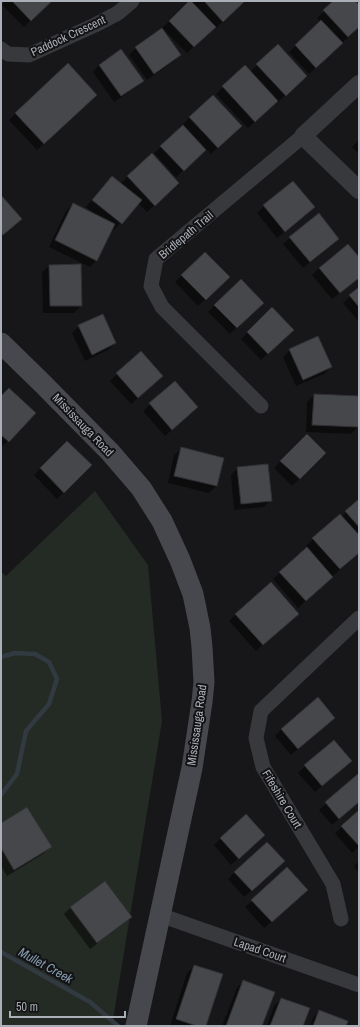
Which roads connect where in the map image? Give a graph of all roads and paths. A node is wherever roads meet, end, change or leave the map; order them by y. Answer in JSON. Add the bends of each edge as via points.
{"nodes":[{"id":1,"x":132,"y":1,"type":"edge"},
{"id":2,"x":1,"y":49,"type":"edge"},
{"id":3,"x":359,"y":84,"type":"edge"},
{"id":4,"x":303,"y":136,"type":"junction"},
{"id":5,"x":359,"y":190,"type":"edge"},
{"id":6,"x":1,"y":343,"type":"edge"},
{"id":7,"x":261,"y":406,"type":"dead end"},
{"id":8,"x":359,"y":618,"type":"edge"},
{"id":9,"x":160,"y":915,"type":"junction"},
{"id":10,"x":341,"y":919,"type":"dead end"},
{"id":11,"x":359,"y":985,"type":"edge"},
{"id":12,"x":136,"y":1026,"type":"edge"}],
"edges":[{"from":1,"to":2,"type":"street","name":"Paddock Crescent","via":[[118,13],[29,56],[8,54]]},
{"from":3,"to":4,"type":"street","name":"Bridlepath Trail"},
{"from":4,"to":5,"type":"street"},
{"from":4,"to":7,"type":"street","name":"Bridlepath Trail","via":[[156,259],[151,286],[162,307]]},
{"from":6,"to":9,"type":"main road","name":"Mississauga Road","via":[[110,452],[141,488],[162,521],[193,594],[202,647],[202,702],[192,768]]},
{"from":8,"to":10,"type":"street","name":"Fifeshire Court","via":[[261,711],[256,738],[263,767],[333,884]]},
{"from":9,"to":11,"type":"street","name":"Lapad Court"},
{"from":9,"to":12,"type":"main road","name":"Mississauga Road"}]}
